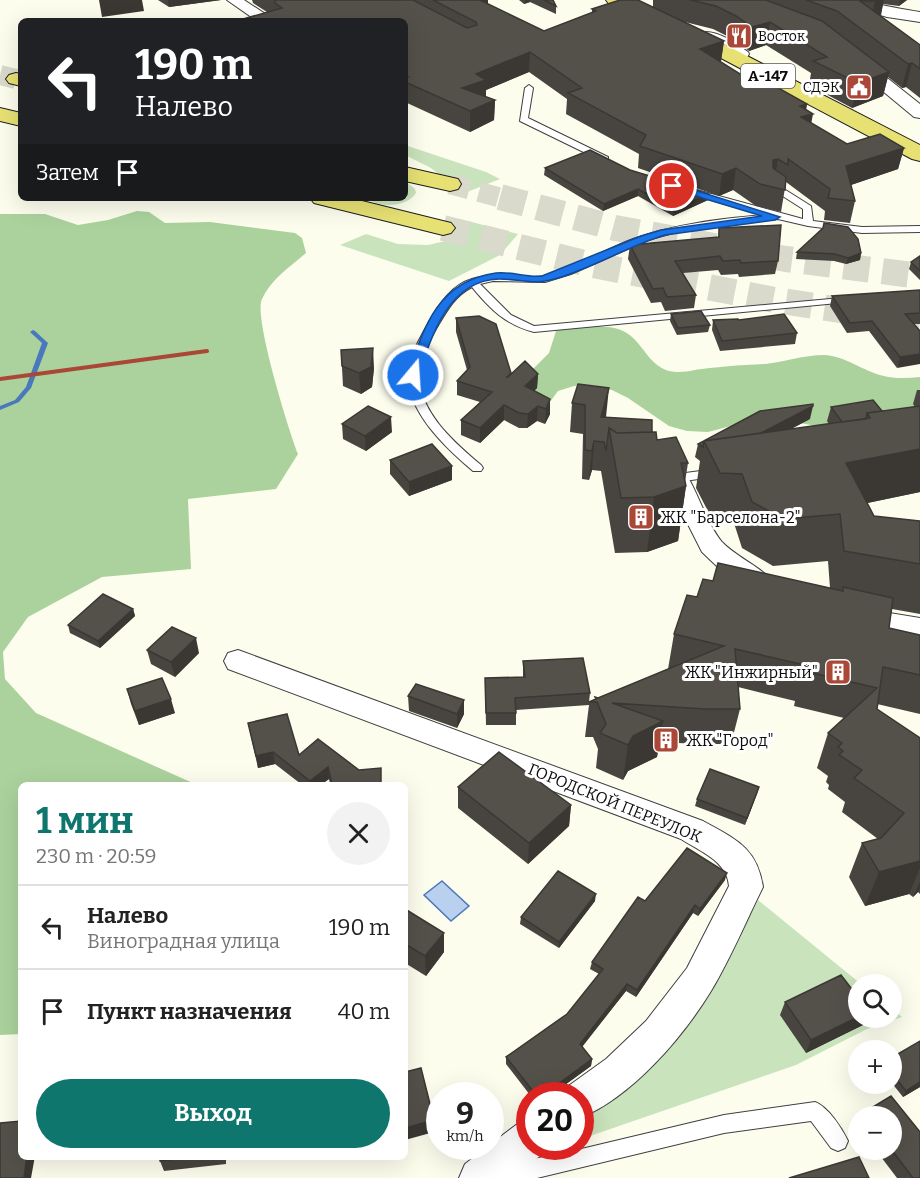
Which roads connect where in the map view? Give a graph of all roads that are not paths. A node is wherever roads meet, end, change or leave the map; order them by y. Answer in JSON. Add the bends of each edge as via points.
{"nodes":[{"id":1,"x":234,"y":0,"type":"edge"},
{"id":2,"x":615,"y":0,"type":"edge"},
{"id":3,"x":844,"y":0,"type":"edge"},
{"id":4,"x":920,"y":17,"type":"edge"},
{"id":5,"x":263,"y":18,"type":"edge"},
{"id":6,"x":844,"y":52,"type":"edge"},
{"id":7,"x":529,"y":88,"type":"dead end"},
{"id":8,"x":920,"y":113,"type":"edge"},
{"id":9,"x":0,"y":114,"type":"edge"},
{"id":10,"x":18,"y":119,"type":"edge"},
{"id":11,"x":920,"y":154,"type":"edge"},
{"id":12,"x":615,"y":163,"type":"edge"},
{"id":13,"x":408,"y":175,"type":"edge"},
{"id":14,"x":450,"y":184,"type":"tunnel mouth"},
{"id":15,"x":773,"y":186,"type":"edge"},
{"id":16,"x":684,"y":189,"type":"edge"},
{"id":17,"x":334,"y":201,"type":"edge"},
{"id":18,"x":775,"y":217,"type":"junction"},
{"id":19,"x":808,"y":223,"type":"junction"},
{"id":20,"x":444,"y":228,"type":"tunnel mouth"},
{"id":21,"x":920,"y":229,"type":"edge"},
{"id":22,"x":473,"y":282,"type":"junction"},
{"id":23,"x":865,"y":298,"type":"edge"},
{"id":24,"x":477,"y":468,"type":"dead end"},
{"id":25,"x":735,"y":471,"type":"edge"},
{"id":26,"x":666,"y":479,"type":"joint"},
{"id":27,"x":785,"y":598,"type":"edge"},
{"id":28,"x":831,"y":612,"type":"edge"},
{"id":29,"x":920,"y":628,"type":"edge"},
{"id":30,"x":238,"y":661,"type":"dead end"},
{"id":31,"x":594,"y":1090,"type":"edge"},
{"id":32,"x":838,"y":1141,"type":"dead end"},
{"id":33,"x":516,"y":1150,"type":"edge"},
{"id":34,"x":479,"y":1178,"type":"edge"},
{"id":35,"x":490,"y":1178,"type":"edge"}],
"edges":[{"from":1,"to":5,"type":"street"},
{"from":2,"to":11,"type":"main road","number":"А-147"},
{"from":3,"to":4,"type":"street"},
{"from":6,"to":8,"type":"street"},
{"from":7,"to":12,"type":"lane","via":[[523,119]]},
{"from":9,"to":10,"type":"main road"},
{"from":13,"to":14,"type":"main road"},
{"from":15,"to":19,"type":"lane","via":[[808,208]]},
{"from":16,"to":18,"type":"lane"},
{"from":17,"to":20,"type":"main road"},
{"from":18,"to":19,"type":"lane"},
{"from":18,"to":22,"type":"lane","via":[[664,232],[542,279],[498,276]]},
{"from":19,"to":21,"type":"lane","via":[[885,232]]},
{"from":22,"to":23,"type":"lane","via":[[501,313],[534,329]]},
{"from":22,"to":24,"type":"lane","via":[[449,298],[425,339],[413,375],[424,409],[448,443]]},
{"from":25,"to":26,"type":"lane"},
{"from":26,"to":27,"type":"street","via":[[711,546],[734,567]]},
{"from":28,"to":29,"type":"street"},
{"from":30,"to":31,"type":"street","name":"ГОРОДСКОЙ ПЕРЕУЛОК","via":[[692,830],[733,855],[744,870],[746,887],[699,979],[658,1033]]},
{"from":32,"to":35,"type":"lane","via":[[815,1111],[724,1124]]},
{"from":33,"to":34,"type":"street"}]}
